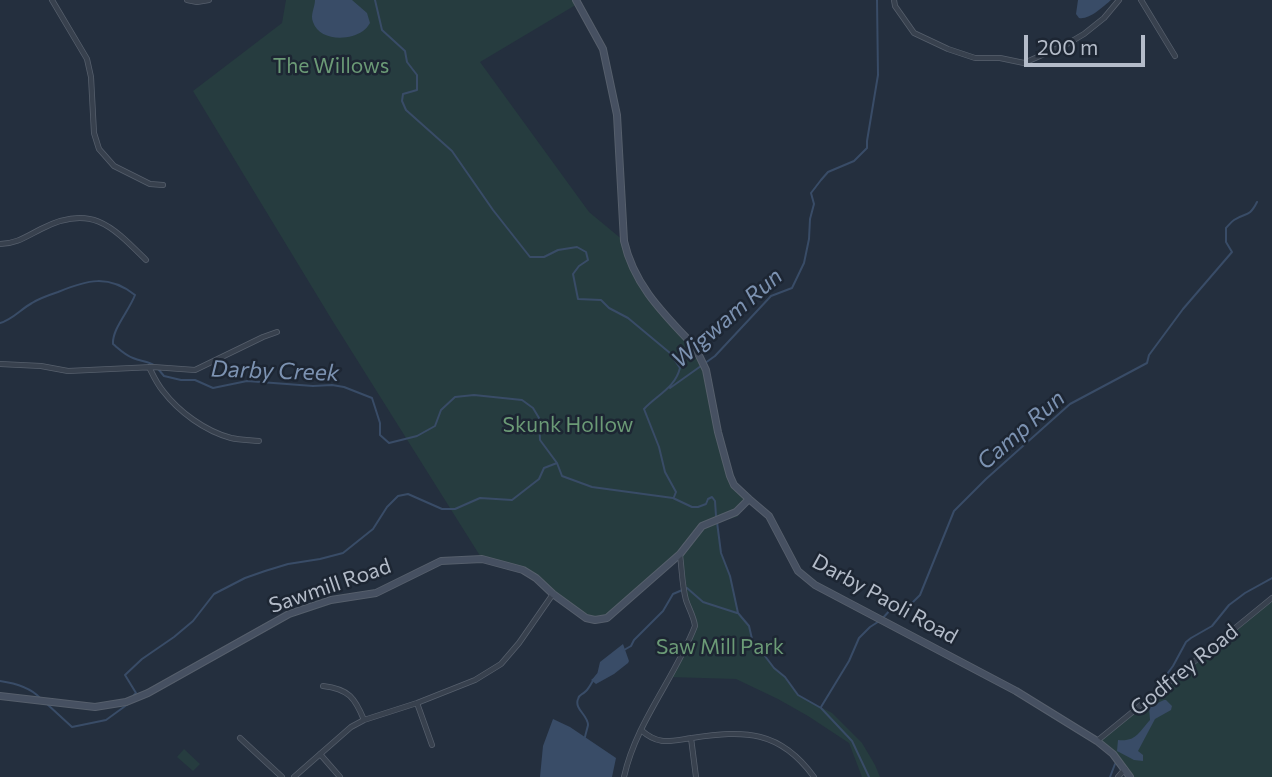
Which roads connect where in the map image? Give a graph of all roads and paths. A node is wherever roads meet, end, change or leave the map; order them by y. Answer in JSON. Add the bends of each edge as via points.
{"nodes":[{"id":1,"x":52,"y":0,"type":"edge"},
{"id":2,"x":187,"y":0,"type":"edge"},
{"id":3,"x":209,"y":0,"type":"edge"},
{"id":4,"x":894,"y":0,"type":"edge"},
{"id":5,"x":1119,"y":0,"type":"edge"},
{"id":6,"x":1141,"y":0,"type":"edge"},
{"id":7,"x":580,"y":1,"type":"edge"},
{"id":8,"x":1175,"y":56,"type":"dead end"},
{"id":9,"x":163,"y":185,"type":"dead end"},
{"id":10,"x":0,"y":244,"type":"edge"},
{"id":11,"x":146,"y":260,"type":"dead end"},
{"id":12,"x":277,"y":332,"type":"dead end"},
{"id":13,"x":0,"y":364,"type":"edge"},
{"id":14,"x":151,"y":367,"type":"junction"},
{"id":15,"x":259,"y":441,"type":"dead end"},
{"id":16,"x":749,"y":499,"type":"junction"},
{"id":17,"x":680,"y":554,"type":"junction"},
{"id":18,"x":553,"y":594,"type":"junction"},
{"id":19,"x":1272,"y":598,"type":"edge"},
{"id":20,"x":323,"y":686,"type":"dead end"},
{"id":21,"x":0,"y":696,"type":"edge"},
{"id":22,"x":417,"y":703,"type":"junction"},
{"id":23,"x":364,"y":720,"type":"junction"},
{"id":24,"x":641,"y":730,"type":"junction"},
{"id":25,"x":240,"y":738,"type":"dead end"},
{"id":26,"x":691,"y":738,"type":"junction"},
{"id":27,"x":1097,"y":741,"type":"junction"},
{"id":28,"x":432,"y":745,"type":"dead end"},
{"id":29,"x":320,"y":754,"type":"junction"},
{"id":30,"x":1125,"y":769,"type":"junction"},
{"id":31,"x":282,"y":777,"type":"edge"},
{"id":32,"x":293,"y":777,"type":"edge"},
{"id":33,"x":340,"y":777,"type":"edge"},
{"id":34,"x":624,"y":777,"type":"edge"},
{"id":35,"x":696,"y":777,"type":"edge"},
{"id":36,"x":814,"y":777,"type":"edge"},
{"id":37,"x":1118,"y":777,"type":"edge"},
{"id":38,"x":1130,"y":777,"type":"edge"}],
"edges":[{"from":1,"to":9,"type":"street","via":[[87,60],[99,149],[114,166],[150,184]]},
{"from":2,"to":3,"type":"street"},
{"from":4,"to":5,"type":"street","via":[[914,33],[975,58],[1024,64],[1084,34]]},
{"from":6,"to":8,"type":"street"},
{"from":7,"to":16,"type":"street","name":"Darby Paoli Road","via":[[603,49],[614,96],[628,258],[657,307],[699,354],[730,476]]},
{"from":10,"to":11,"type":"street","via":[[19,241],[61,221],[83,218],[109,226]]},
{"from":12,"to":14,"type":"street","via":[[195,370]]},
{"from":13,"to":14,"type":"street","via":[[68,371]]},
{"from":14,"to":15,"type":"street","via":[[169,399],[197,422],[232,438]]},
{"from":16,"to":17,"type":"street","name":"Sawmill Road","via":[[730,515],[702,526]]},
{"from":16,"to":27,"type":"street","name":"Darby Paoli Road","via":[[769,516],[802,576],[1004,684]]},
{"from":17,"to":18,"type":"street","name":"Sawmill Road","via":[[607,618],[586,618]]},
{"from":17,"to":24,"type":"street","via":[[683,586],[695,626]]},
{"from":18,"to":21,"type":"street","name":"Sawmill Road","via":[[523,570],[482,559],[441,561],[376,593],[331,600],[289,614],[126,702],[95,707]]},
{"from":18,"to":22,"type":"street","via":[[501,663],[475,680]]},
{"from":19,"to":27,"type":"street","name":"Godfrey Road"},
{"from":20,"to":23,"type":"street","via":[[349,694]]},
{"from":22,"to":23,"type":"street"},
{"from":22,"to":28,"type":"street"},
{"from":23,"to":29,"type":"street"},
{"from":24,"to":26,"type":"street","via":[[656,741]]},
{"from":24,"to":34,"type":"street"},
{"from":25,"to":31,"type":"street"},
{"from":26,"to":35,"type":"street"},
{"from":26,"to":36,"type":"street","via":[[733,733],[762,736],[788,748]]},
{"from":27,"to":30,"type":"street","name":"Darby Paoli Road"},
{"from":29,"to":32,"type":"street"},
{"from":29,"to":33,"type":"street"},
{"from":30,"to":37,"type":"street"},
{"from":30,"to":38,"type":"street","name":"Darby Paoli Road"}]}
